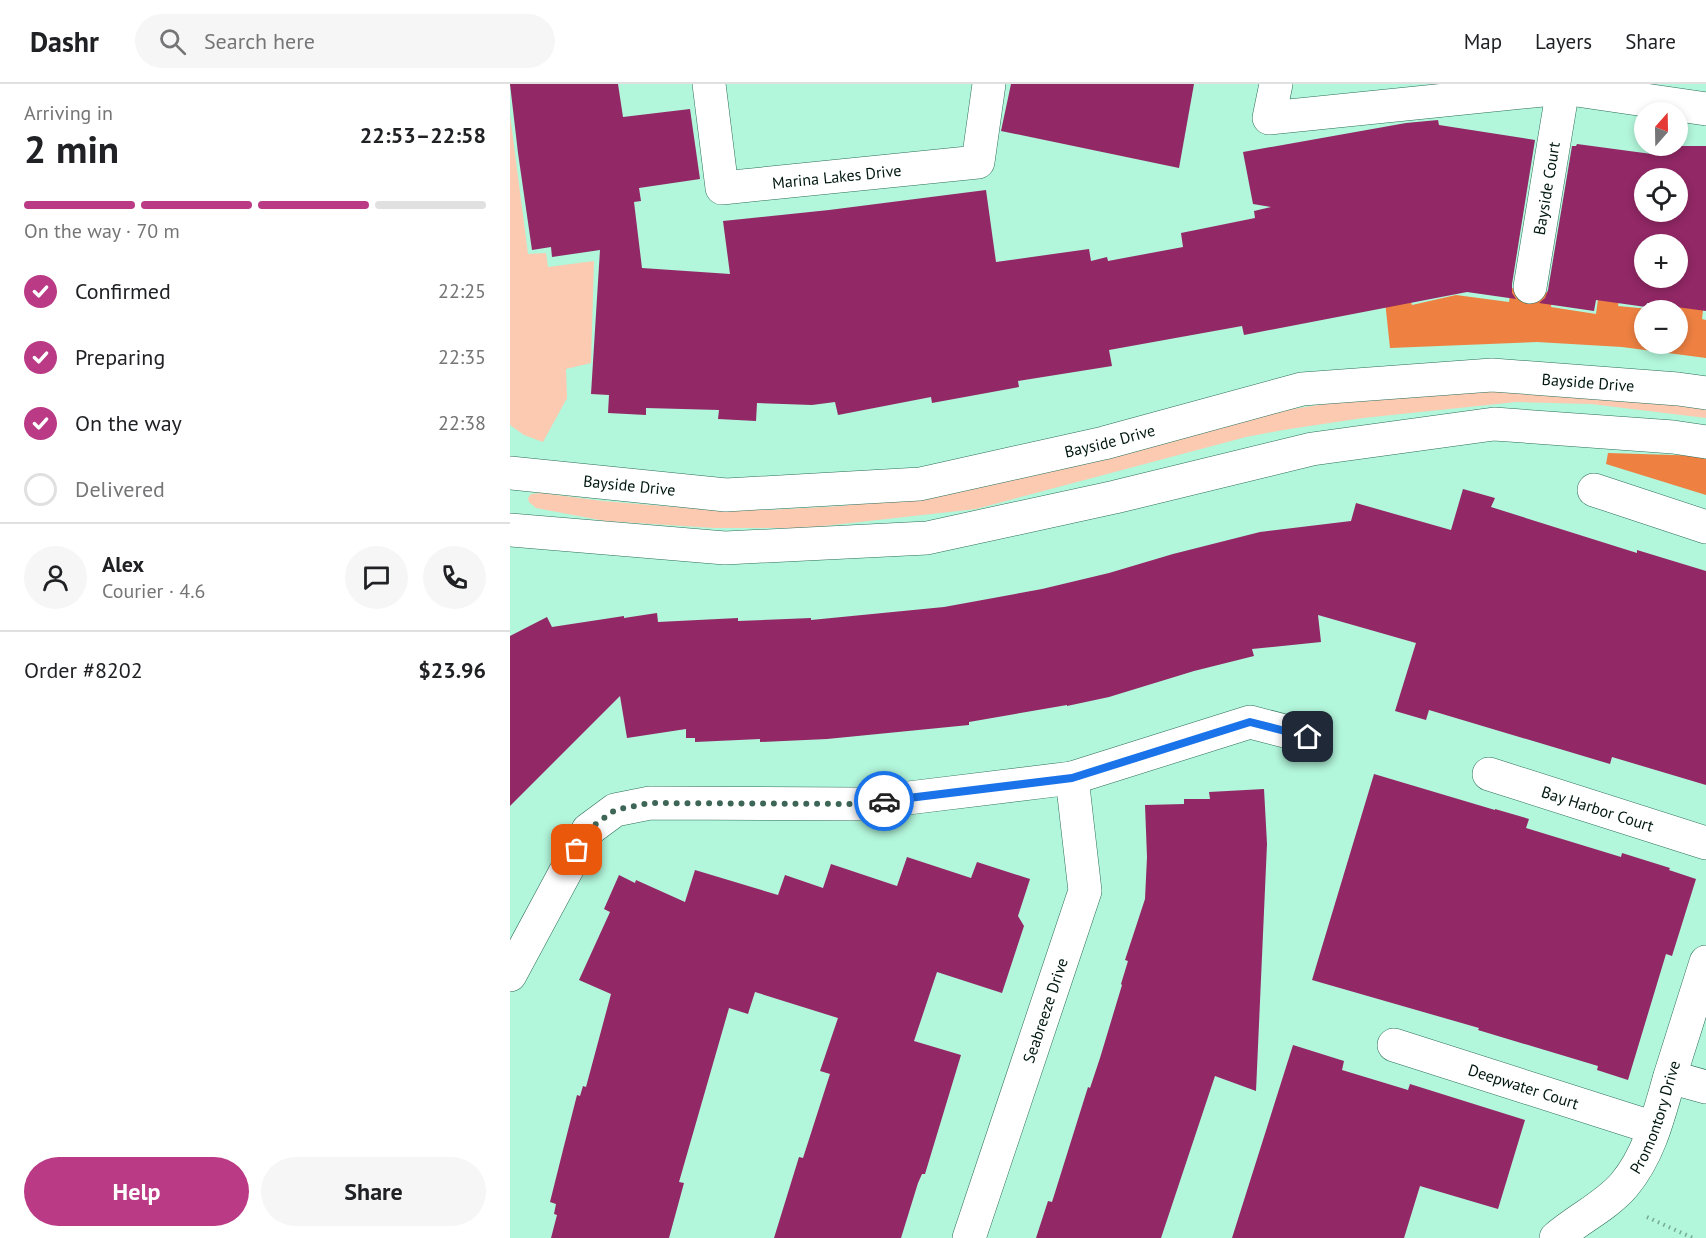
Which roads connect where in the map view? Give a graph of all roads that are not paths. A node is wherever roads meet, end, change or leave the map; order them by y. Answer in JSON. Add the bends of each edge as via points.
{"nodes":[{"id":1,"x":709,"y":84,"type":"edge"},
{"id":2,"x":989,"y":84,"type":"edge"},
{"id":3,"x":1276,"y":84,"type":"edge"},
{"id":4,"x":1563,"y":88,"type":"junction"},
{"id":5,"x":1408,"y":94,"type":"edge"},
{"id":6,"x":1706,"y":109,"type":"edge"},
{"id":7,"x":1530,"y":286,"type":"dead end"},
{"id":8,"x":1706,"y":393,"type":"edge"},
{"id":9,"x":1706,"y":442,"type":"edge"},
{"id":10,"x":510,"y":473,"type":"edge"},
{"id":11,"x":1594,"y":490,"type":"dead end"},
{"id":12,"x":1706,"y":527,"type":"edge"},
{"id":13,"x":510,"y":530,"type":"edge"},
{"id":14,"x":1308,"y":737,"type":"dead end"},
{"id":15,"x":1489,"y":774,"type":"dead end"},
{"id":16,"x":1072,"y":778,"type":"junction"},
{"id":17,"x":1706,"y":843,"type":"edge"},
{"id":18,"x":1706,"y":962,"type":"edge"},
{"id":19,"x":510,"y":975,"type":"edge"},
{"id":20,"x":1394,"y":1046,"type":"dead end"},
{"id":21,"x":1670,"y":1077,"type":"junction"},
{"id":22,"x":1706,"y":1088,"type":"edge"},
{"id":23,"x":1654,"y":1128,"type":"junction"},
{"id":24,"x":969,"y":1238,"type":"edge"},
{"id":25,"x":1556,"y":1238,"type":"edge"}],
"edges":[{"from":1,"to":2,"type":"street","name":"Marina Lakes Drive","via":[[722,188],[978,162]]},
{"from":3,"to":5,"type":"street","via":[[1269,118]]},
{"from":4,"to":5,"type":"street"},
{"from":4,"to":6,"type":"street"},
{"from":4,"to":7,"type":"street","name":"Bayside Court"},
{"from":8,"to":10,"type":"street","name":"Bayside Drive","via":[[1492,375],[1302,389],[1104,443],[920,484],[726,495]]},
{"from":9,"to":13,"type":"street","via":[[1494,424],[1312,449],[1115,498],[927,538],[725,548]]},
{"from":11,"to":12,"type":"street"},
{"from":14,"to":16,"type":"street","via":[[1250,722]]},
{"from":15,"to":17,"type":"street","name":"Bay Harbor Court"},
{"from":16,"to":19,"type":"street","via":[[859,804],[650,803],[615,810],[588,830]]},
{"from":16,"to":24,"type":"street","name":"Seabreeze Drive","via":[[1084,891]]},
{"from":18,"to":21,"type":"street","name":"Promontory Drive"},
{"from":20,"to":23,"type":"street","name":"Deepwater Court"},
{"from":21,"to":22,"type":"street"},
{"from":21,"to":23,"type":"street","name":"Promontory Drive"},
{"from":23,"to":25,"type":"street","name":"Promontory Drive","via":[[1641,1163],[1624,1185],[1610,1200]]}]}
